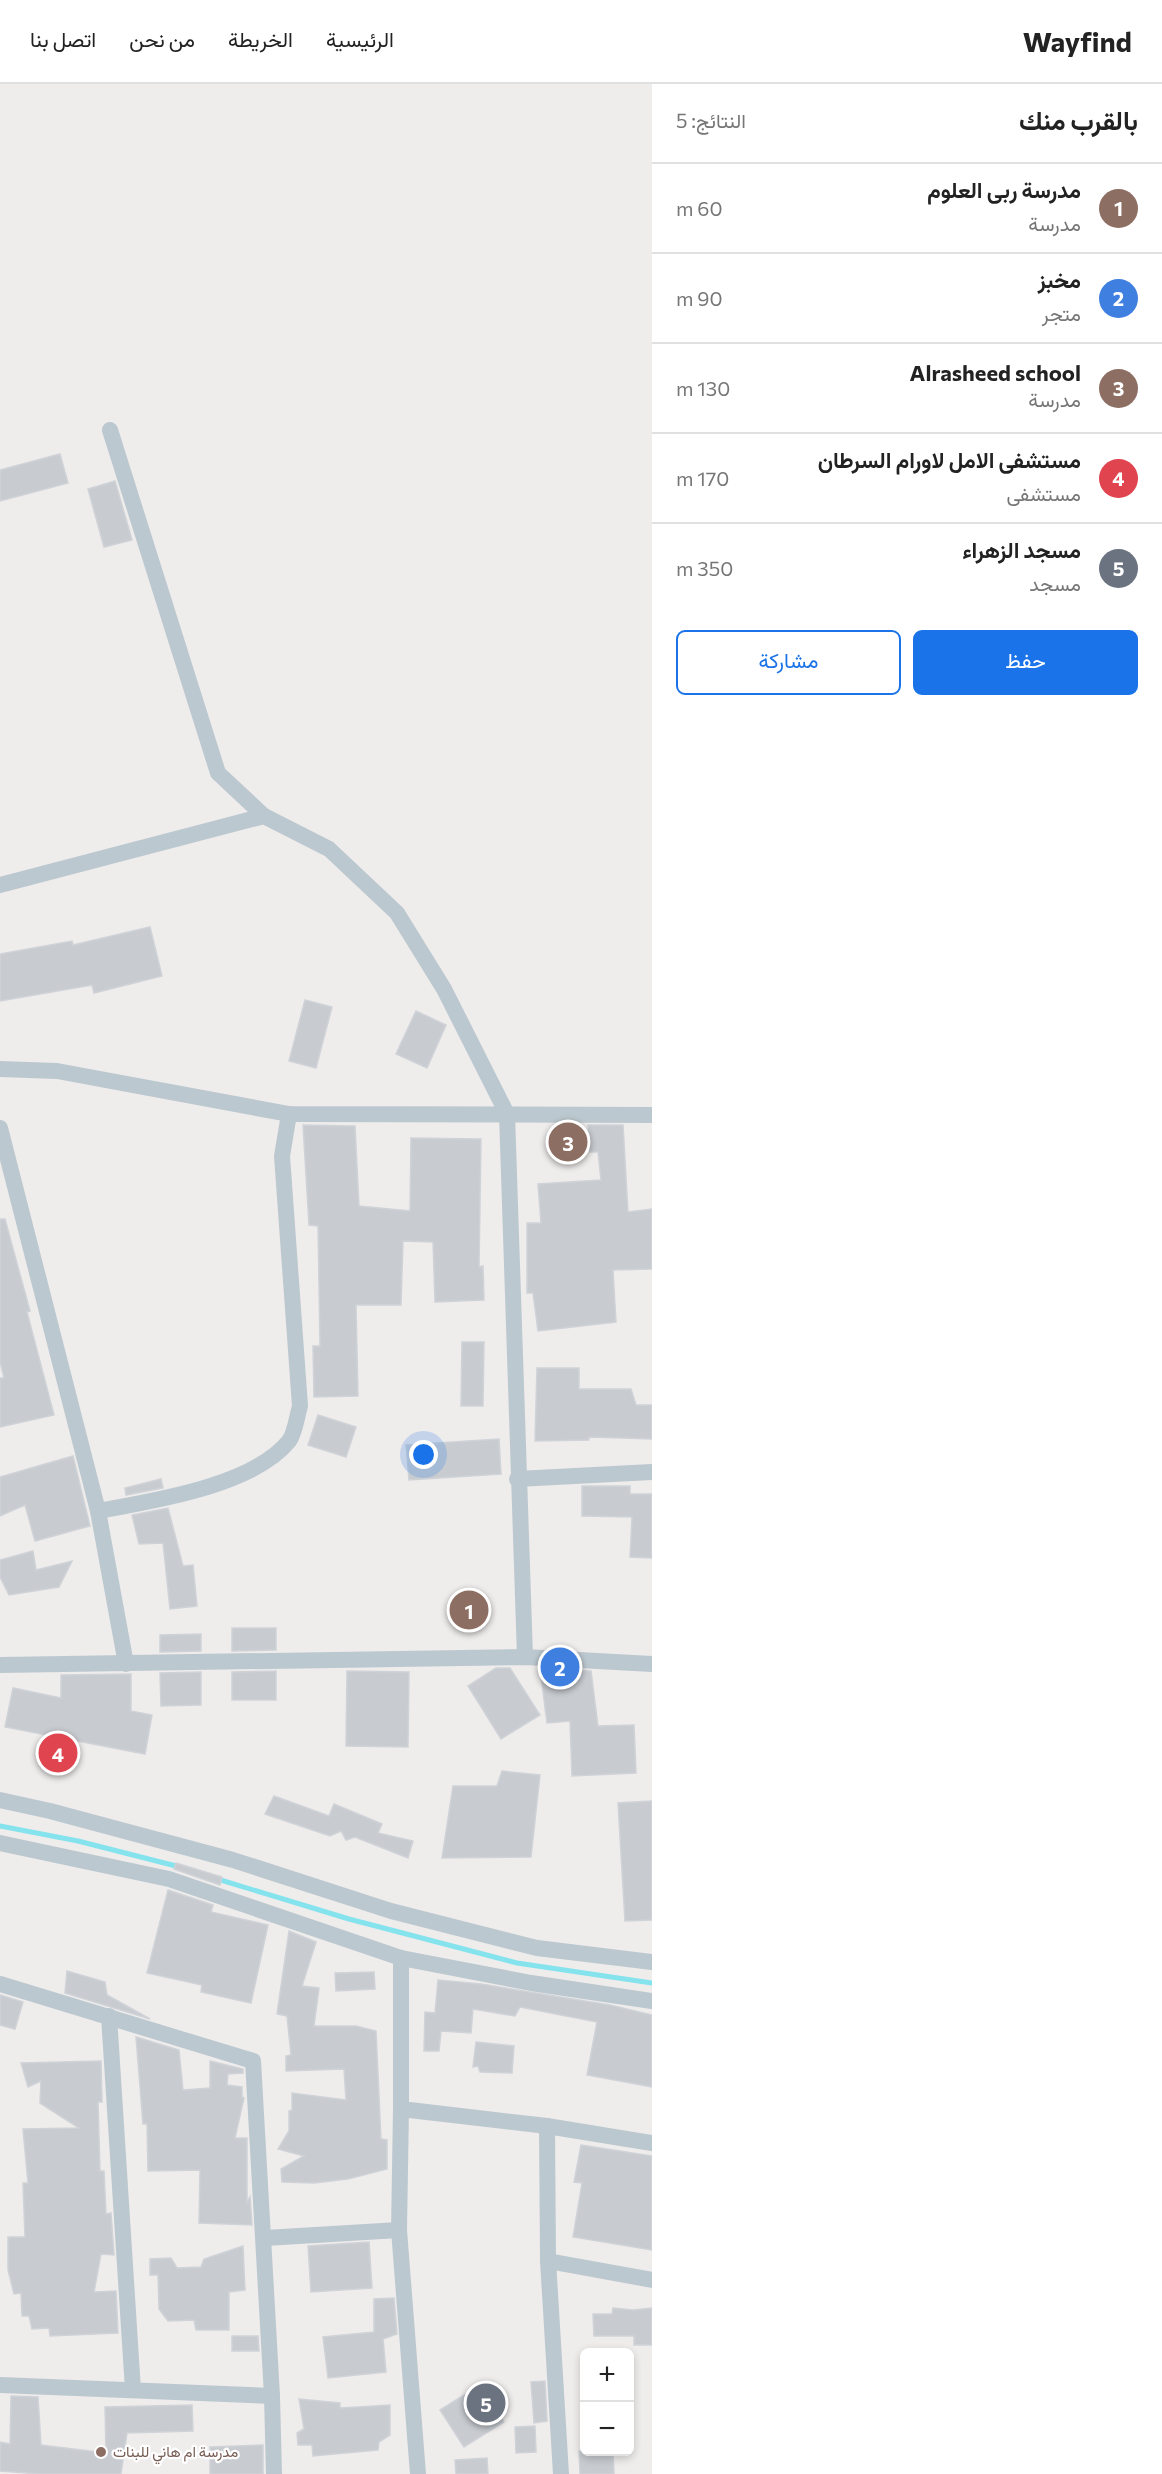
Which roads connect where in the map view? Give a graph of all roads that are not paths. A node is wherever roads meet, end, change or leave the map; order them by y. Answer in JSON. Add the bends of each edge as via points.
{"nodes":[{"id":1,"x":110,"y":430,"type":"dead end"},
{"id":2,"x":264,"y":816,"type":"junction"},
{"id":3,"x":0,"y":885,"type":"edge"},
{"id":4,"x":0,"y":1069,"type":"edge"},
{"id":5,"x":289,"y":1114,"type":"junction"},
{"id":6,"x":507,"y":1114,"type":"junction"},
{"id":7,"x":652,"y":1116,"type":"edge"},
{"id":8,"x":0,"y":1128,"type":"edge"},
{"id":9,"x":652,"y":1472,"type":"edge"},
{"id":10,"x":517,"y":1479,"type":"junction"},
{"id":11,"x":98,"y":1511,"type":"junction"},
{"id":12,"x":525,"y":1657,"type":"junction"},
{"id":13,"x":126,"y":1664,"type":"junction"},
{"id":14,"x":652,"y":1664,"type":"edge"},
{"id":15,"x":0,"y":1665,"type":"edge"},
{"id":16,"x":0,"y":1800,"type":"edge"},
{"id":17,"x":0,"y":1843,"type":"edge"},
{"id":18,"x":401,"y":1958,"type":"junction"},
{"id":19,"x":652,"y":1962,"type":"edge"},
{"id":20,"x":0,"y":1984,"type":"edge"},
{"id":21,"x":652,"y":2001,"type":"edge"},
{"id":22,"x":109,"y":2016,"type":"junction"},
{"id":23,"x":401,"y":2109,"type":"junction"},
{"id":24,"x":547,"y":2126,"type":"junction"},
{"id":25,"x":652,"y":2143,"type":"edge"},
{"id":26,"x":399,"y":2230,"type":"junction"},
{"id":27,"x":265,"y":2238,"type":"junction"},
{"id":28,"x":548,"y":2261,"type":"junction"},
{"id":29,"x":652,"y":2280,"type":"edge"},
{"id":30,"x":0,"y":2385,"type":"edge"},
{"id":31,"x":133,"y":2390,"type":"junction"},
{"id":32,"x":272,"y":2396,"type":"junction"},
{"id":33,"x":274,"y":2474,"type":"edge"},
{"id":34,"x":418,"y":2474,"type":"edge"},
{"id":35,"x":561,"y":2474,"type":"edge"}],
"edges":[{"from":1,"to":2,"type":"street","via":[[218,773]]},
{"from":2,"to":3,"type":"street"},
{"from":2,"to":6,"type":"street","via":[[329,849],[397,914],[444,989]]},
{"from":4,"to":5,"type":"street","via":[[57,1071]]},
{"from":5,"to":6,"type":"street"},
{"from":5,"to":11,"type":"street","via":[[282,1156],[300,1406],[290,1440],[264,1463],[220,1482],[175,1496]]},
{"from":6,"to":7,"type":"street"},
{"from":6,"to":10,"type":"street"},
{"from":8,"to":11,"type":"street"},
{"from":9,"to":10,"type":"street"},
{"from":10,"to":12,"type":"street"},
{"from":11,"to":13,"type":"street"},
{"from":12,"to":13,"type":"street"},
{"from":12,"to":14,"type":"street"},
{"from":13,"to":15,"type":"street"},
{"from":16,"to":19,"type":"street","via":[[233,1860],[391,1911],[537,1948]]},
{"from":17,"to":18,"type":"street","via":[[169,1879]]},
{"from":18,"to":21,"type":"street"},
{"from":18,"to":23,"type":"street"},
{"from":20,"to":22,"type":"street"},
{"from":22,"to":27,"type":"street","via":[[254,2061]]},
{"from":22,"to":31,"type":"street"},
{"from":23,"to":24,"type":"street"},
{"from":23,"to":26,"type":"street"},
{"from":24,"to":25,"type":"street"},
{"from":24,"to":28,"type":"street"},
{"from":26,"to":27,"type":"street"},
{"from":26,"to":34,"type":"street"},
{"from":27,"to":32,"type":"street"},
{"from":28,"to":29,"type":"street"},
{"from":28,"to":35,"type":"street"},
{"from":30,"to":31,"type":"street"},
{"from":31,"to":32,"type":"street"},
{"from":32,"to":33,"type":"street"}]}
